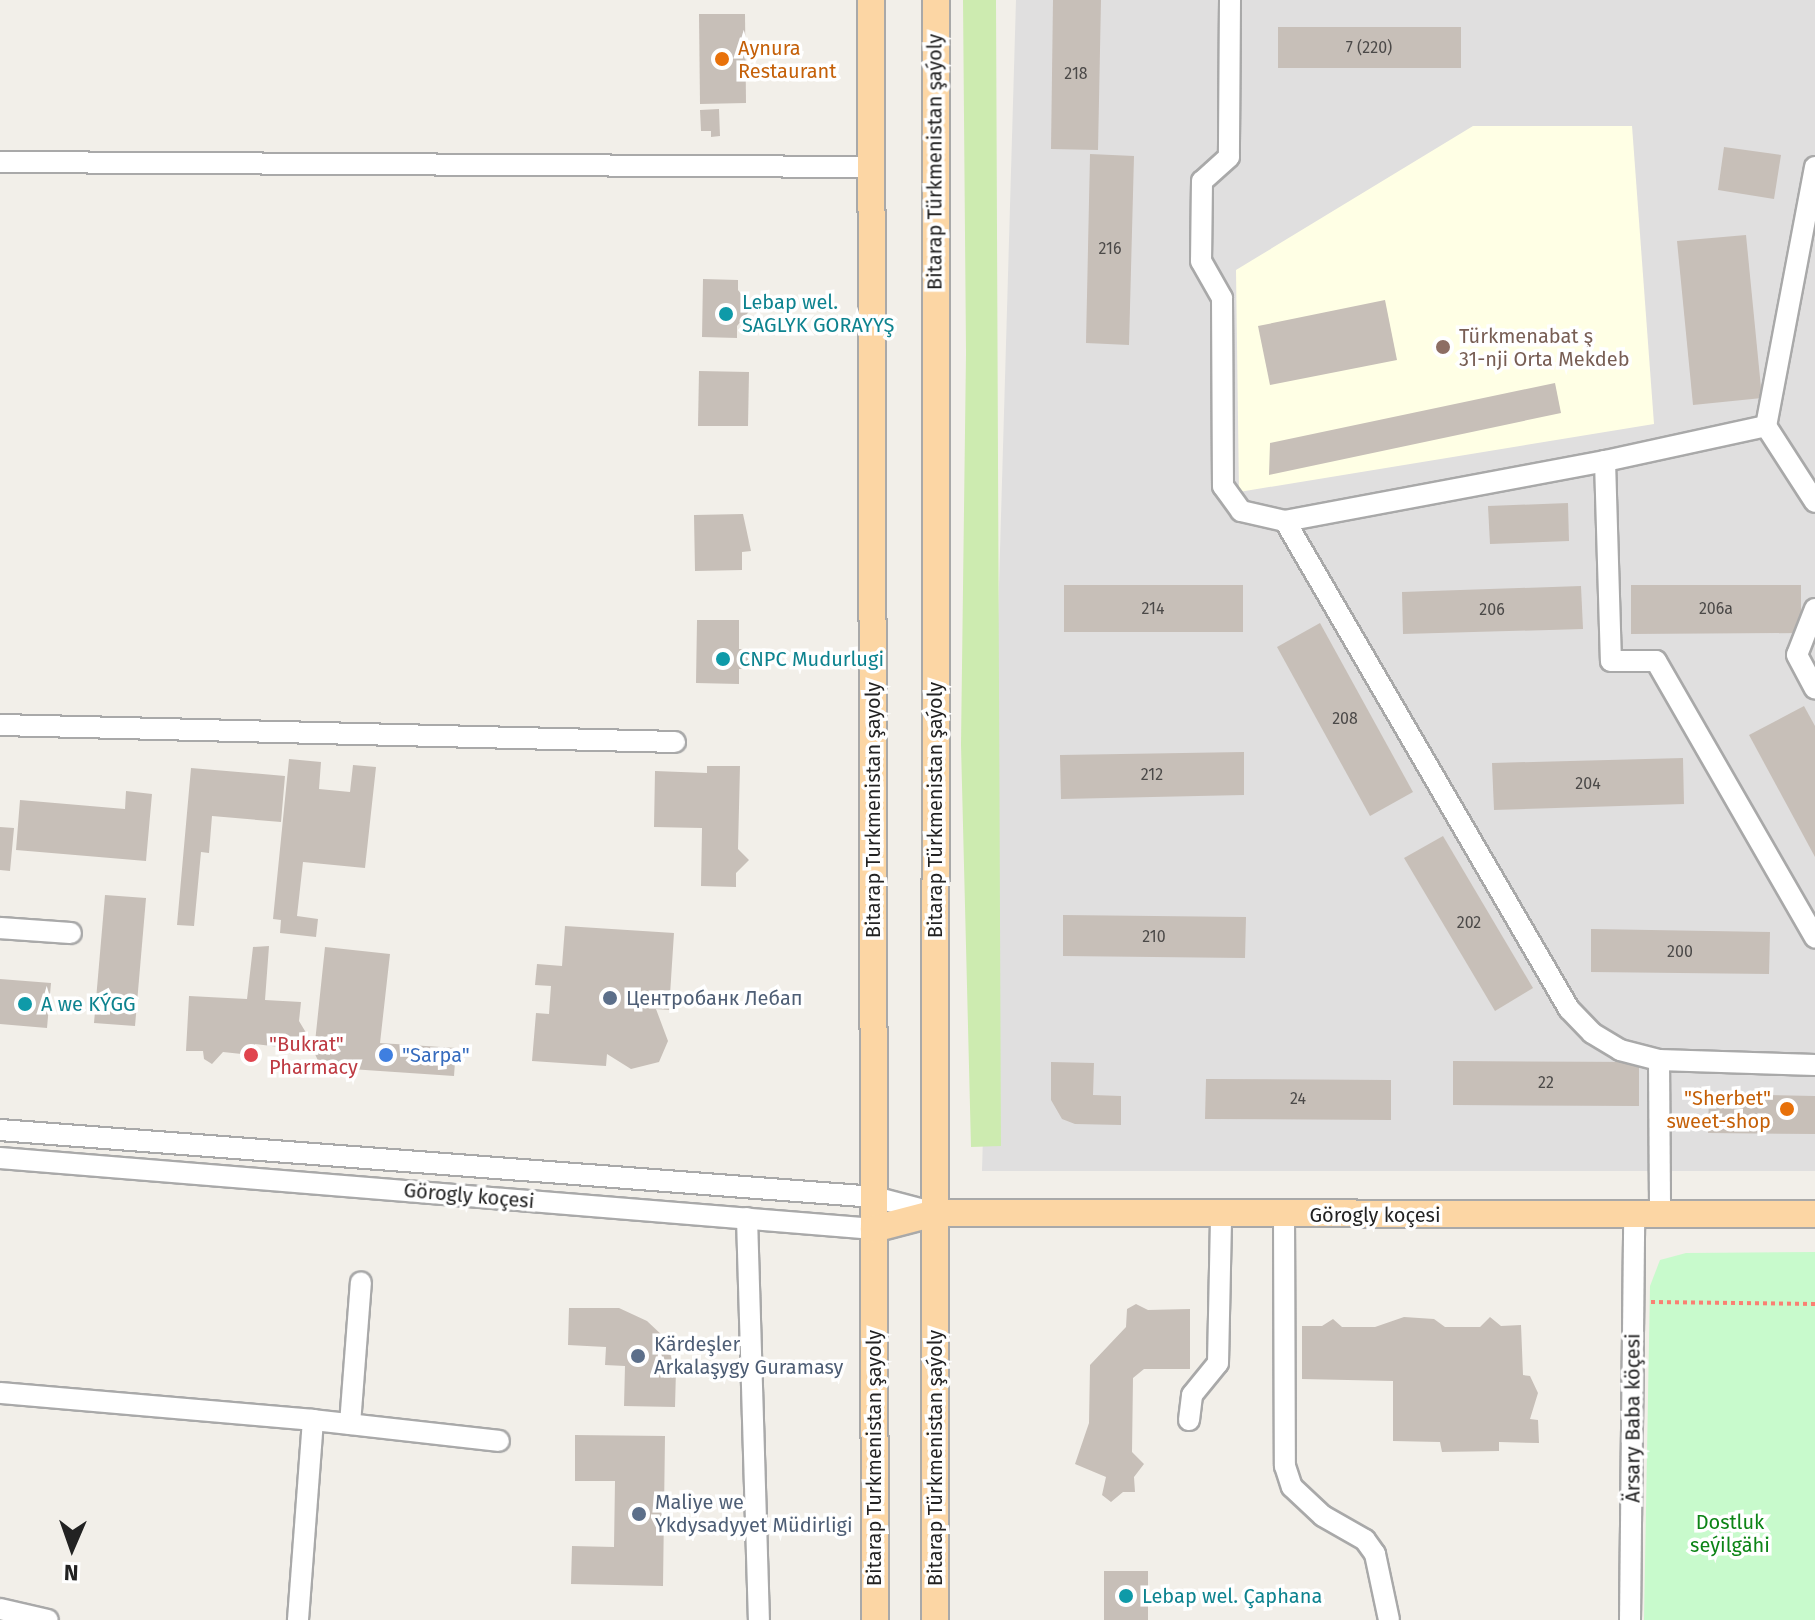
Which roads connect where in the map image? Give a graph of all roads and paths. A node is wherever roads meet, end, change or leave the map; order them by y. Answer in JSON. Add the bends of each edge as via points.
{"nodes":[{"id":1,"x":871,"y":0,"type":"edge"},
{"id":2,"x":936,"y":0,"type":"edge"},
{"id":3,"x":1230,"y":0,"type":"edge"},
{"id":4,"x":0,"y":162,"type":"edge"},
{"id":5,"x":871,"y":167,"type":"junction"},
{"id":6,"x":1815,"y":167,"type":"edge"},
{"id":7,"x":1766,"y":426,"type":"junction"},
{"id":8,"x":1605,"y":461,"type":"junction"},
{"id":9,"x":1815,"y":502,"type":"edge"},
{"id":10,"x":1285,"y":521,"type":"junction"},
{"id":11,"x":1815,"y":609,"type":"edge"},
{"id":12,"x":1815,"y":689,"type":"edge"},
{"id":13,"x":0,"y":725,"type":"edge"},
{"id":14,"x":675,"y":742,"type":"dead end"},
{"id":15,"x":0,"y":928,"type":"edge"},
{"id":16,"x":71,"y":933,"type":"dead end"},
{"id":17,"x":1815,"y":937,"type":"edge"},
{"id":18,"x":1659,"y":1060,"type":"junction"},
{"id":19,"x":1815,"y":1065,"type":"edge"},
{"id":20,"x":0,"y":1130,"type":"edge"},
{"id":21,"x":0,"y":1158,"type":"edge"},
{"id":22,"x":874,"y":1197,"type":"junction"},
{"id":23,"x":935,"y":1213,"type":"junction"},
{"id":24,"x":1221,"y":1214,"type":"junction"},
{"id":25,"x":1284,"y":1214,"type":"junction"},
{"id":26,"x":1815,"y":1214,"type":"edge"},
{"id":27,"x":1647,"y":1215,"type":"junction"},
{"id":28,"x":747,"y":1218,"type":"junction"},
{"id":29,"x":874,"y":1229,"type":"junction"},
{"id":30,"x":361,"y":1282,"type":"dead end"},
{"id":31,"x":1632,"y":1302,"type":"junction"},
{"id":32,"x":1815,"y":1304,"type":"edge"},
{"id":33,"x":0,"y":1393,"type":"edge"},
{"id":34,"x":313,"y":1420,"type":"junction"},
{"id":35,"x":1189,"y":1420,"type":"dead end"},
{"id":36,"x":350,"y":1424,"type":"junction"},
{"id":37,"x":499,"y":1441,"type":"dead end"},
{"id":38,"x":0,"y":1609,"type":"edge"},
{"id":39,"x":48,"y":1620,"type":"edge"},
{"id":40,"x":298,"y":1620,"type":"edge"},
{"id":41,"x":759,"y":1620,"type":"edge"},
{"id":42,"x":875,"y":1620,"type":"edge"},
{"id":43,"x":935,"y":1620,"type":"edge"},
{"id":44,"x":1389,"y":1620,"type":"edge"},
{"id":45,"x":1630,"y":1620,"type":"edge"}],
"edges":[{"from":1,"to":5,"type":"main road","name":"Bitarap Turkmenistan şayoly"},
{"from":2,"to":23,"type":"main road","name":"Bitarap Türkmenistan şaýoly"},
{"from":3,"to":10,"type":"street","via":[[1229,157],[1202,181],[1201,261],[1222,298],[1223,486],[1241,511]]},
{"from":4,"to":5,"type":"street"},
{"from":5,"to":22,"type":"main road","name":"Bitarap Turkmenistan şayoly"},
{"from":6,"to":7,"type":"street"},
{"from":7,"to":8,"type":"street"},
{"from":7,"to":9,"type":"street"},
{"from":8,"to":10,"type":"street"},
{"from":8,"to":17,"type":"street","via":[[1611,661],[1656,661]]},
{"from":10,"to":18,"type":"street","via":[[1569,1009],[1592,1033],[1620,1050]]},
{"from":11,"to":12,"type":"street","via":[[1797,655]]},
{"from":13,"to":14,"type":"street"},
{"from":15,"to":16,"type":"street"},
{"from":18,"to":19,"type":"street"},
{"from":18,"to":27,"type":"street","name":"Ärsary Baba köçesi"},
{"from":20,"to":22,"type":"street","name":"Görogly koçesi"},
{"from":21,"to":28,"type":"street","name":"Görogly koçesi"},
{"from":22,"to":23,"type":"street","name":"Görogly koçesi"},
{"from":22,"to":29,"type":"main road","name":"Bitarap Turkmenistan şayoly"},
{"from":23,"to":24,"type":"main road","name":"Görogly koçesi"},
{"from":23,"to":29,"type":"main road","name":"Görogly koçesi"},
{"from":23,"to":43,"type":"main road","name":"Bitarap Türkmenistan şaýoly"},
{"from":24,"to":25,"type":"main road","name":"Görogly koçesi"},
{"from":24,"to":35,"type":"street","via":[[1218,1363],[1192,1395]]},
{"from":25,"to":27,"type":"main road","name":"Görogly koçesi"},
{"from":25,"to":44,"type":"street","via":[[1285,1466],[1292,1487],[1323,1516],[1365,1540],[1375,1554]]},
{"from":26,"to":27,"type":"main road","name":"Görogly koçesi"},
{"from":27,"to":31,"type":"street","name":"Ärsary Baba köçesi"},
{"from":28,"to":29,"type":"street","name":"Görogly koçesi"},
{"from":28,"to":41,"type":"street"},
{"from":29,"to":42,"type":"main road","name":"Bitarap Turkmenistan şayoly"},
{"from":30,"to":36,"type":"street"},
{"from":31,"to":32,"type":"path"},
{"from":31,"to":45,"type":"street","name":"Ärsary Baba köçesi"},
{"from":33,"to":34,"type":"street"},
{"from":34,"to":36,"type":"street"},
{"from":34,"to":40,"type":"street"},
{"from":36,"to":37,"type":"street"},
{"from":38,"to":39,"type":"street"}]}
